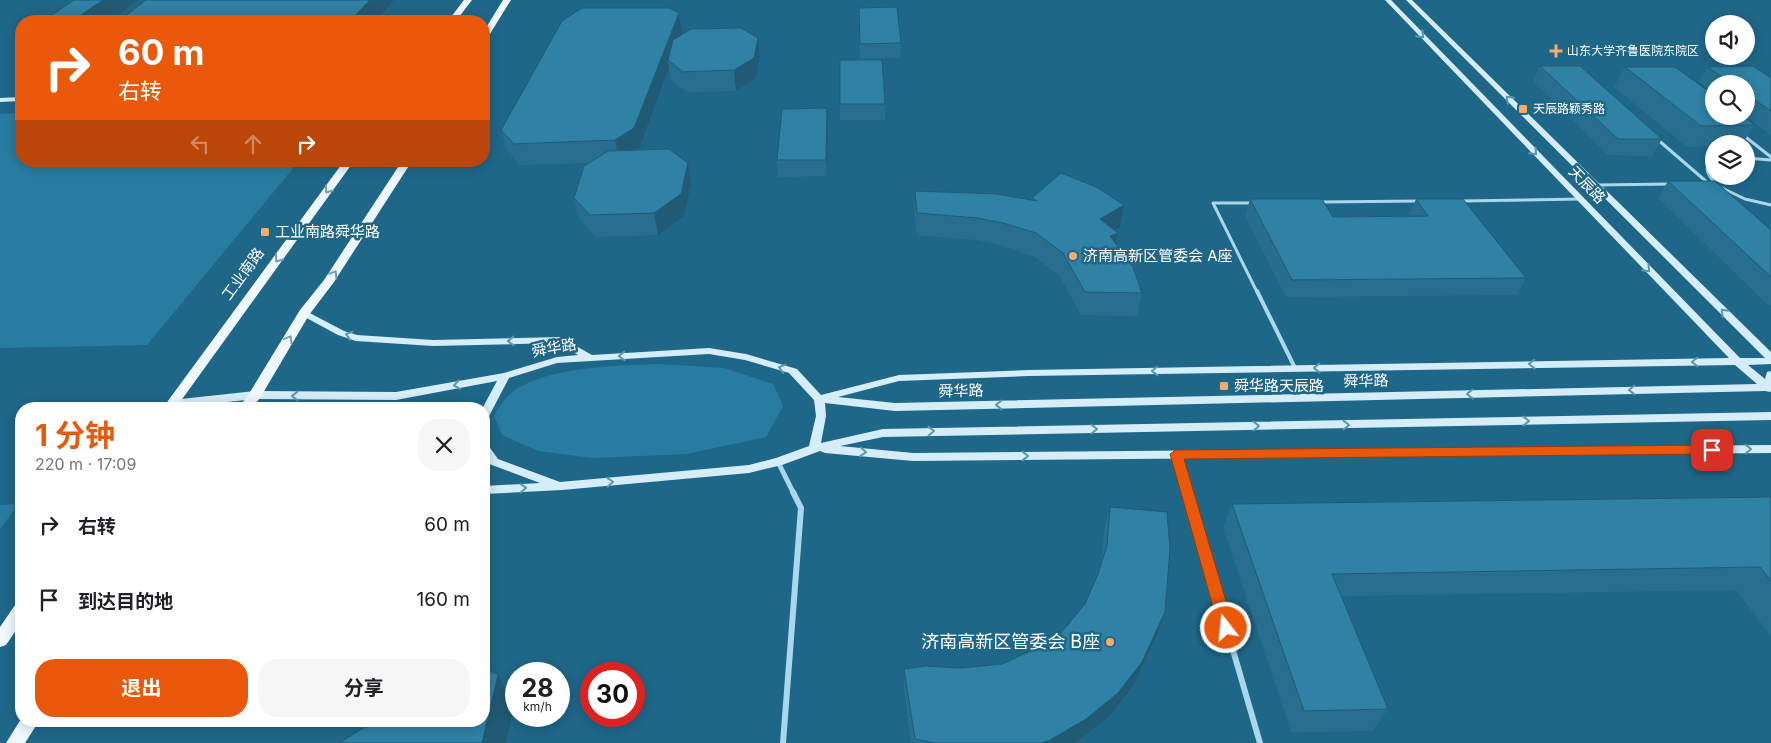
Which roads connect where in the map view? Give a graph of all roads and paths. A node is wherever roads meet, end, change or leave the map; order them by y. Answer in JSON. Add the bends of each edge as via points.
{"nodes":[{"id":1,"x":468,"y":0,"type":"edge"},
{"id":2,"x":507,"y":0,"type":"edge"},
{"id":3,"x":1388,"y":0,"type":"edge"},
{"id":4,"x":1409,"y":0,"type":"edge"},
{"id":5,"x":457,"y":15,"type":"edge"},
{"id":6,"x":490,"y":27,"type":"edge"},
{"id":7,"x":0,"y":100,"type":"edge"},
{"id":8,"x":15,"y":100,"type":"edge"},
{"id":9,"x":1650,"y":133,"type":"edge"},
{"id":10,"x":1742,"y":134,"type":"edge"},
{"id":11,"x":1755,"y":158,"type":"edge"},
{"id":12,"x":1771,"y":158,"type":"edge"},
{"id":13,"x":345,"y":167,"type":"edge"},
{"id":14,"x":403,"y":167,"type":"edge"},
{"id":15,"x":1705,"y":180,"type":"edge"},
{"id":16,"x":1699,"y":183,"type":"edge"},
{"id":17,"x":1705,"y":183,"type":"edge"},
{"id":18,"x":1680,"y":184,"type":"edge"},
{"id":19,"x":1596,"y":185,"type":"junction"},
{"id":20,"x":1710,"y":185,"type":"edge"},
{"id":21,"x":1717,"y":185,"type":"edge"},
{"id":22,"x":1715,"y":189,"type":"edge"},
{"id":23,"x":1583,"y":200,"type":"junction"},
{"id":24,"x":1428,"y":201,"type":"edge"},
{"id":25,"x":1457,"y":201,"type":"edge"},
{"id":26,"x":1311,"y":202,"type":"edge"},
{"id":27,"x":1262,"y":203,"type":"edge"},
{"id":28,"x":1771,"y":204,"type":"edge"},
{"id":29,"x":304,"y":313,"type":"junction"},
{"id":30,"x":590,"y":358,"type":"junction"},
{"id":31,"x":1771,"y":360,"type":"edge"},
{"id":32,"x":1740,"y":361,"type":"junction"},
{"id":33,"x":1295,"y":368,"type":"junction"},
{"id":34,"x":1771,"y":374,"type":"edge"},
{"id":35,"x":504,"y":376,"type":"junction"},
{"id":36,"x":1770,"y":388,"type":"edge"},
{"id":37,"x":255,"y":395,"type":"junction"},
{"id":38,"x":819,"y":398,"type":"junction"},
{"id":39,"x":173,"y":402,"type":"edge"},
{"id":40,"x":201,"y":402,"type":"edge"},
{"id":41,"x":250,"y":402,"type":"edge"},
{"id":42,"x":490,"y":403,"type":"edge"},
{"id":43,"x":1771,"y":416,"type":"edge"},
{"id":44,"x":814,"y":448,"type":"junction"},
{"id":45,"x":1771,"y":449,"type":"edge"},
{"id":46,"x":1176,"y":454,"type":"junction"},
{"id":47,"x":490,"y":459,"type":"edge"},
{"id":48,"x":778,"y":462,"type":"junction"},
{"id":49,"x":562,"y":486,"type":"junction"},
{"id":50,"x":490,"y":490,"type":"edge"},
{"id":51,"x":15,"y":619,"type":"edge"},
{"id":52,"x":0,"y":640,"type":"edge"},
{"id":53,"x":26,"y":727,"type":"edge"},
{"id":54,"x":15,"y":743,"type":"edge"},
{"id":55,"x":783,"y":743,"type":"edge"},
{"id":56,"x":1260,"y":743,"type":"edge"}],
"edges":[{"from":1,"to":5,"type":"main road"},
{"from":2,"to":6,"type":"main road"},
{"from":3,"to":23,"type":"main road","name":"天辰路","one_way":true},
{"from":19,"to":4,"type":"main road","name":"天辰路","one_way":true},
{"from":7,"to":8,"type":"main road"},
{"from":9,"to":15,"type":"lane"},
{"from":10,"to":12,"type":"lane"},
{"from":11,"to":12,"type":"lane"},
{"from":13,"to":39,"type":"main road","name":"工业南路","one_way":true},
{"from":29,"to":14,"type":"main road","one_way":true},
{"from":16,"to":17,"type":"lane"},
{"from":18,"to":19,"type":"lane"},
{"from":31,"to":19,"type":"main road","name":"天辰路","one_way":true},
{"from":20,"to":22,"type":"lane"},
{"from":21,"to":28,"type":"lane","via":[[1759,203]]},
{"from":23,"to":25,"type":"lane"},
{"from":23,"to":32,"type":"main road","name":"天辰路","one_way":true},
{"from":24,"to":26,"type":"lane"},
{"from":27,"to":33,"type":"lane","via":[[1213,203]]},
{"from":30,"to":29,"type":"main road","one_way":true,"via":[[560,340],[433,343],[356,338]]},
{"from":37,"to":29,"type":"main road","one_way":true},
{"from":30,"to":35,"type":"main road","name":"舜华路","via":[[557,360]]},
{"from":38,"to":30,"type":"main road","name":"舜华路","one_way":true,"via":[[793,372],[746,357],[709,352]]},
{"from":31,"to":32,"type":"main road"},
{"from":32,"to":33,"type":"main road","one_way":true},
{"from":32,"to":36,"type":"main road","name":"天辰路"},
{"from":33,"to":38,"type":"main road","one_way":true,"via":[[899,378]]},
{"from":34,"to":36,"type":"main road"},
{"from":35,"to":37,"type":"main road","name":"舜华路","one_way":true,"via":[[396,396]]},
{"from":35,"to":42,"type":"main road"},
{"from":36,"to":38,"type":"main road","name":"舜华路","one_way":true,"via":[[895,408]]},
{"from":37,"to":40,"type":"main road","name":"舜华路"},
{"from":37,"to":41,"type":"main road"},
{"from":38,"to":44,"type":"main road","via":[[821,416]]},
{"from":44,"to":43,"type":"main road","one_way":true,"via":[[884,433]]},
{"from":44,"to":46,"type":"main road","one_way":true,"via":[[913,457]]},
{"from":44,"to":48,"type":"main road"},
{"from":46,"to":45,"type":"main road","one_way":true},
{"from":46,"to":56,"type":"street"},
{"from":47,"to":49,"type":"main road"},
{"from":49,"to":48,"type":"main road","one_way":true,"via":[[749,469]]},
{"from":48,"to":55,"type":"street","via":[[801,508]]},
{"from":50,"to":49,"type":"main road","one_way":true},
{"from":51,"to":52,"type":"main road"},
{"from":53,"to":54,"type":"main road"}]}
